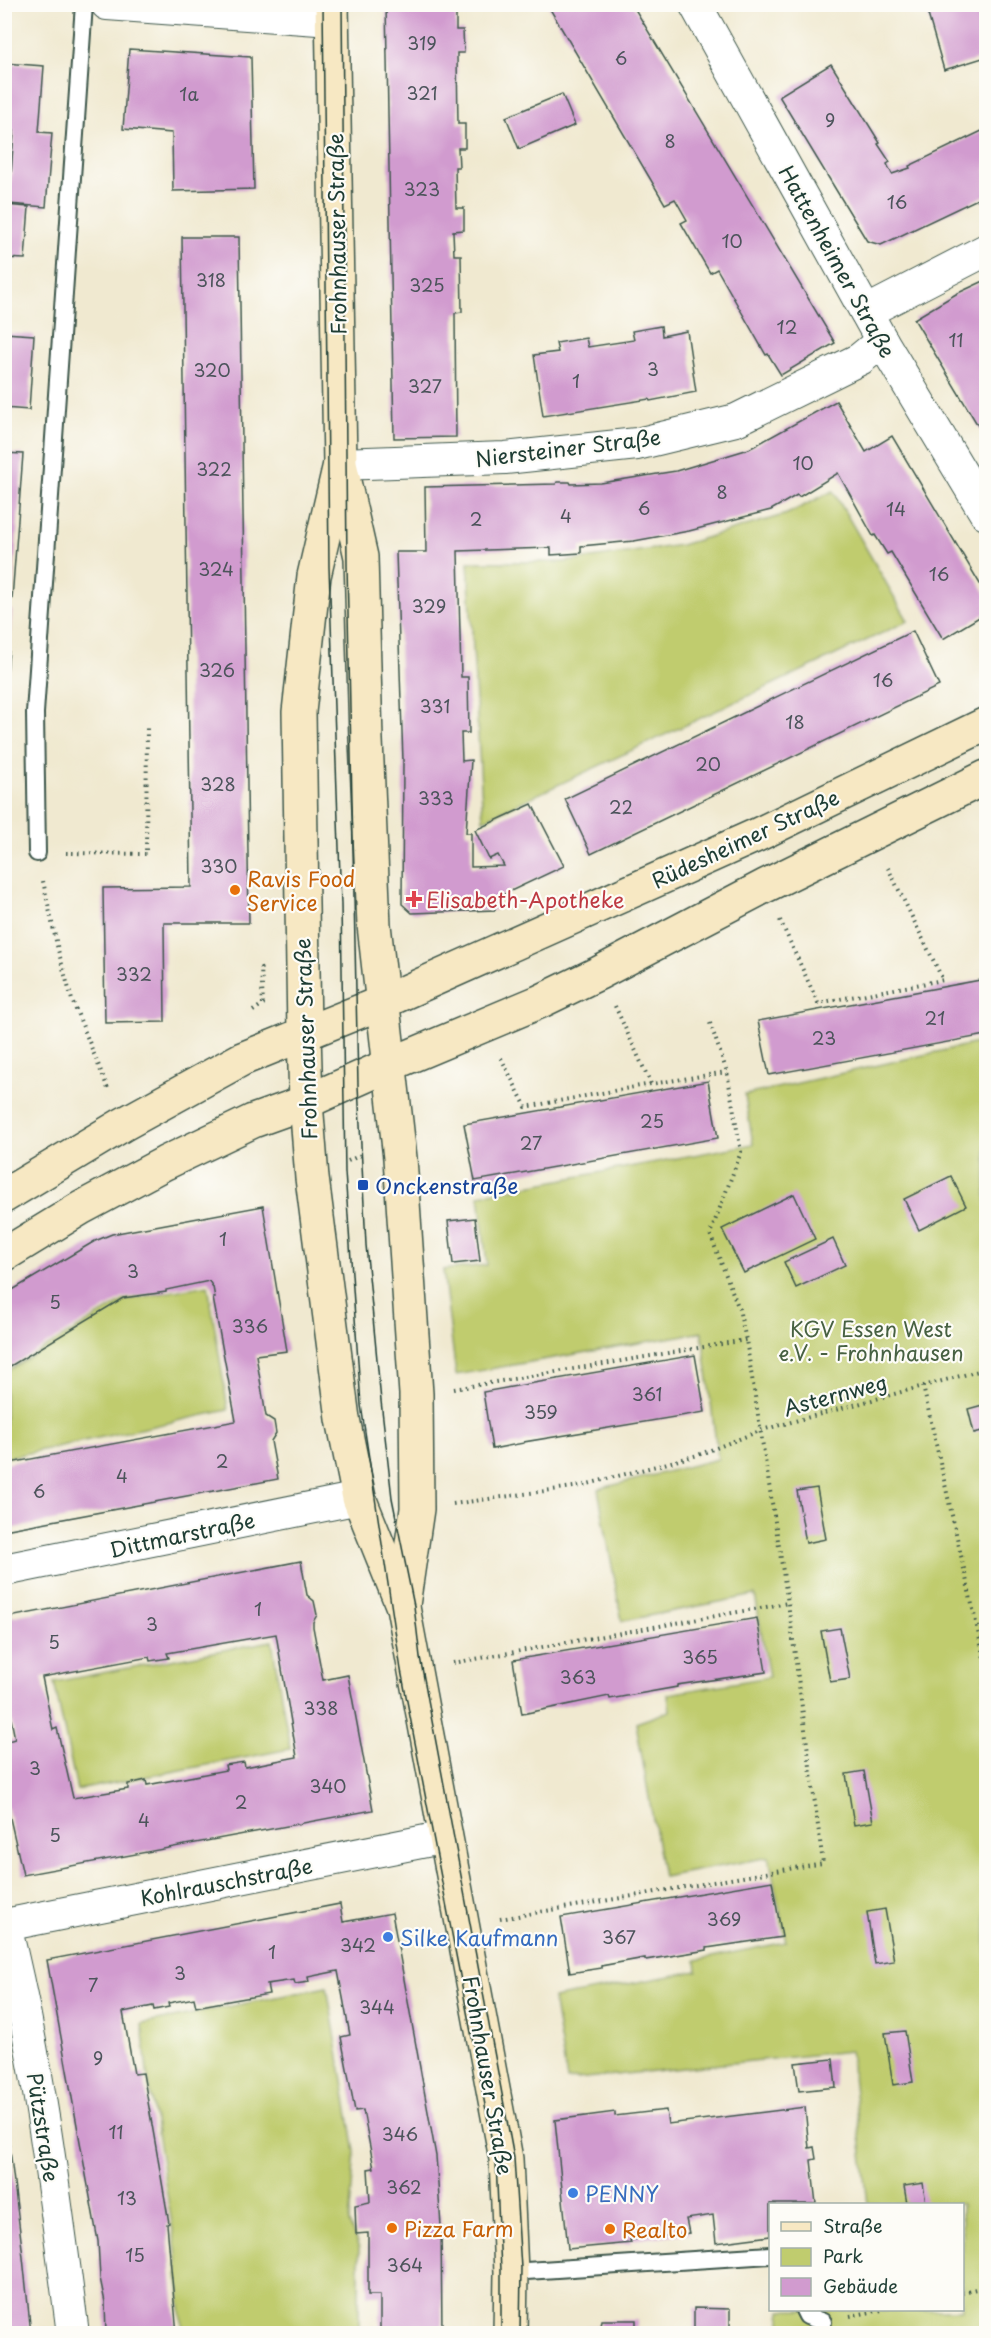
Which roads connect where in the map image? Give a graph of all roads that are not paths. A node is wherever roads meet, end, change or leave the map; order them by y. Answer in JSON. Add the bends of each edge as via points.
{"nodes":[{"id":1,"x":84,"y":4,"type":"edge"},
{"id":2,"x":107,"y":4,"type":"edge"},
{"id":3,"x":695,"y":4,"type":"edge"},
{"id":4,"x":172,"y":7,"type":"edge"},
{"id":5,"x":332,"y":12,"type":"edge"},
{"id":6,"x":987,"y":250,"type":"edge"},
{"id":7,"x":866,"y":312,"type":"junction"},
{"id":8,"x":882,"y":341,"type":"junction"},
{"id":9,"x":340,"y":464,"type":"junction"},
{"id":10,"x":987,"y":514,"type":"edge"},
{"id":11,"x":987,"y":724,"type":"edge"},
{"id":12,"x":987,"y":777,"type":"edge"},
{"id":13,"x":36,"y":853,"type":"road end"},
{"id":14,"x":383,"y":1002,"type":"junction"},
{"id":15,"x":304,"y":1033,"type":"junction"},
{"id":16,"x":389,"y":1065,"type":"junction"},
{"id":17,"x":306,"y":1102,"type":"junction"},
{"id":18,"x":4,"y":1196,"type":"edge"},
{"id":19,"x":4,"y":1255,"type":"edge"},
{"id":20,"x":359,"y":1498,"type":"junction"},
{"id":21,"x":4,"y":1570,"type":"edge"},
{"id":22,"x":403,"y":1606,"type":"junction"},
{"id":23,"x":446,"y":1837,"type":"junction"},
{"id":24,"x":5,"y":1923,"type":"edge"},
{"id":25,"x":16,"y":2028,"type":"edge"},
{"id":26,"x":769,"y":2255,"type":"edge"},
{"id":27,"x":511,"y":2272,"type":"junction"},
{"id":28,"x":804,"y":2311,"type":"edge"},
{"id":29,"x":823,"y":2322,"type":"dead end"},
{"id":30,"x":73,"y":2334,"type":"edge"},
{"id":31,"x":510,"y":2334,"type":"edge"}],
"edges":[{"from":1,"to":13,"type":"lane","via":[[35,713]]},
{"from":2,"to":4,"type":"street"},
{"from":3,"to":7,"type":"street","name":"Hattenheimer Straße"},
{"from":4,"to":5,"type":"street"},
{"from":5,"to":9,"type":"main road","name":"Frohnhauser Straße"},
{"from":6,"to":7,"type":"street"},
{"from":7,"to":8,"type":"street","name":"Hattenheimer Straße"},
{"from":8,"to":9,"type":"street","name":"Niersteiner Straße","via":[[860,359],[736,420],[637,444],[504,458]]},
{"from":8,"to":10,"type":"street","name":"Hattenheimer Straße"},
{"from":9,"to":14,"type":"main road","name":"Frohnhauser Straße","via":[[361,557],[374,913]]},
{"from":9,"to":15,"type":"main road","name":"Frohnhauser Straße","via":[[314,576],[299,712]]},
{"from":11,"to":14,"type":"main road","name":"Rüdesheimer Straße","via":[[757,835]]},
{"from":12,"to":16,"type":"main road","via":[[599,973]]},
{"from":14,"to":15,"type":"main road","name":"Rüdesheimer Straße"},
{"from":14,"to":16,"type":"main road","name":"Frohnhauser Straße"},
{"from":15,"to":17,"type":"main road","name":"Frohnhauser Straße"},
{"from":15,"to":18,"type":"main road","via":[[242,1059]]},
{"from":16,"to":17,"type":"main road"},
{"from":16,"to":22,"type":"main road","name":"Frohnhauser Straße","via":[[416,1394],[417,1509]]},
{"from":17,"to":19,"type":"main road","via":[[165,1162]]},
{"from":17,"to":20,"type":"main road","name":"Frohnhauser Straße","via":[[312,1178],[344,1419]]},
{"from":20,"to":21,"type":"street","name":"Dittmarstraße"},
{"from":20,"to":22,"type":"main road","name":"Frohnhauser Straße"},
{"from":22,"to":23,"type":"main road","name":"Frohnhauser Straße"},
{"from":23,"to":24,"type":"street","name":"Kohlrauschstraße"},
{"from":23,"to":27,"type":"main road","name":"Frohnhauser Straße","via":[[506,2159]]},
{"from":24,"to":25,"type":"street","name":"Pützstraße"},
{"from":25,"to":30,"type":"street","name":"Pützstraße","via":[[54,2184]]},
{"from":26,"to":27,"type":"lane"},
{"from":27,"to":31,"type":"main road","name":"Frohnhauser Straße"},
{"from":28,"to":29,"type":"lane","via":[[807,2316]]}]}
